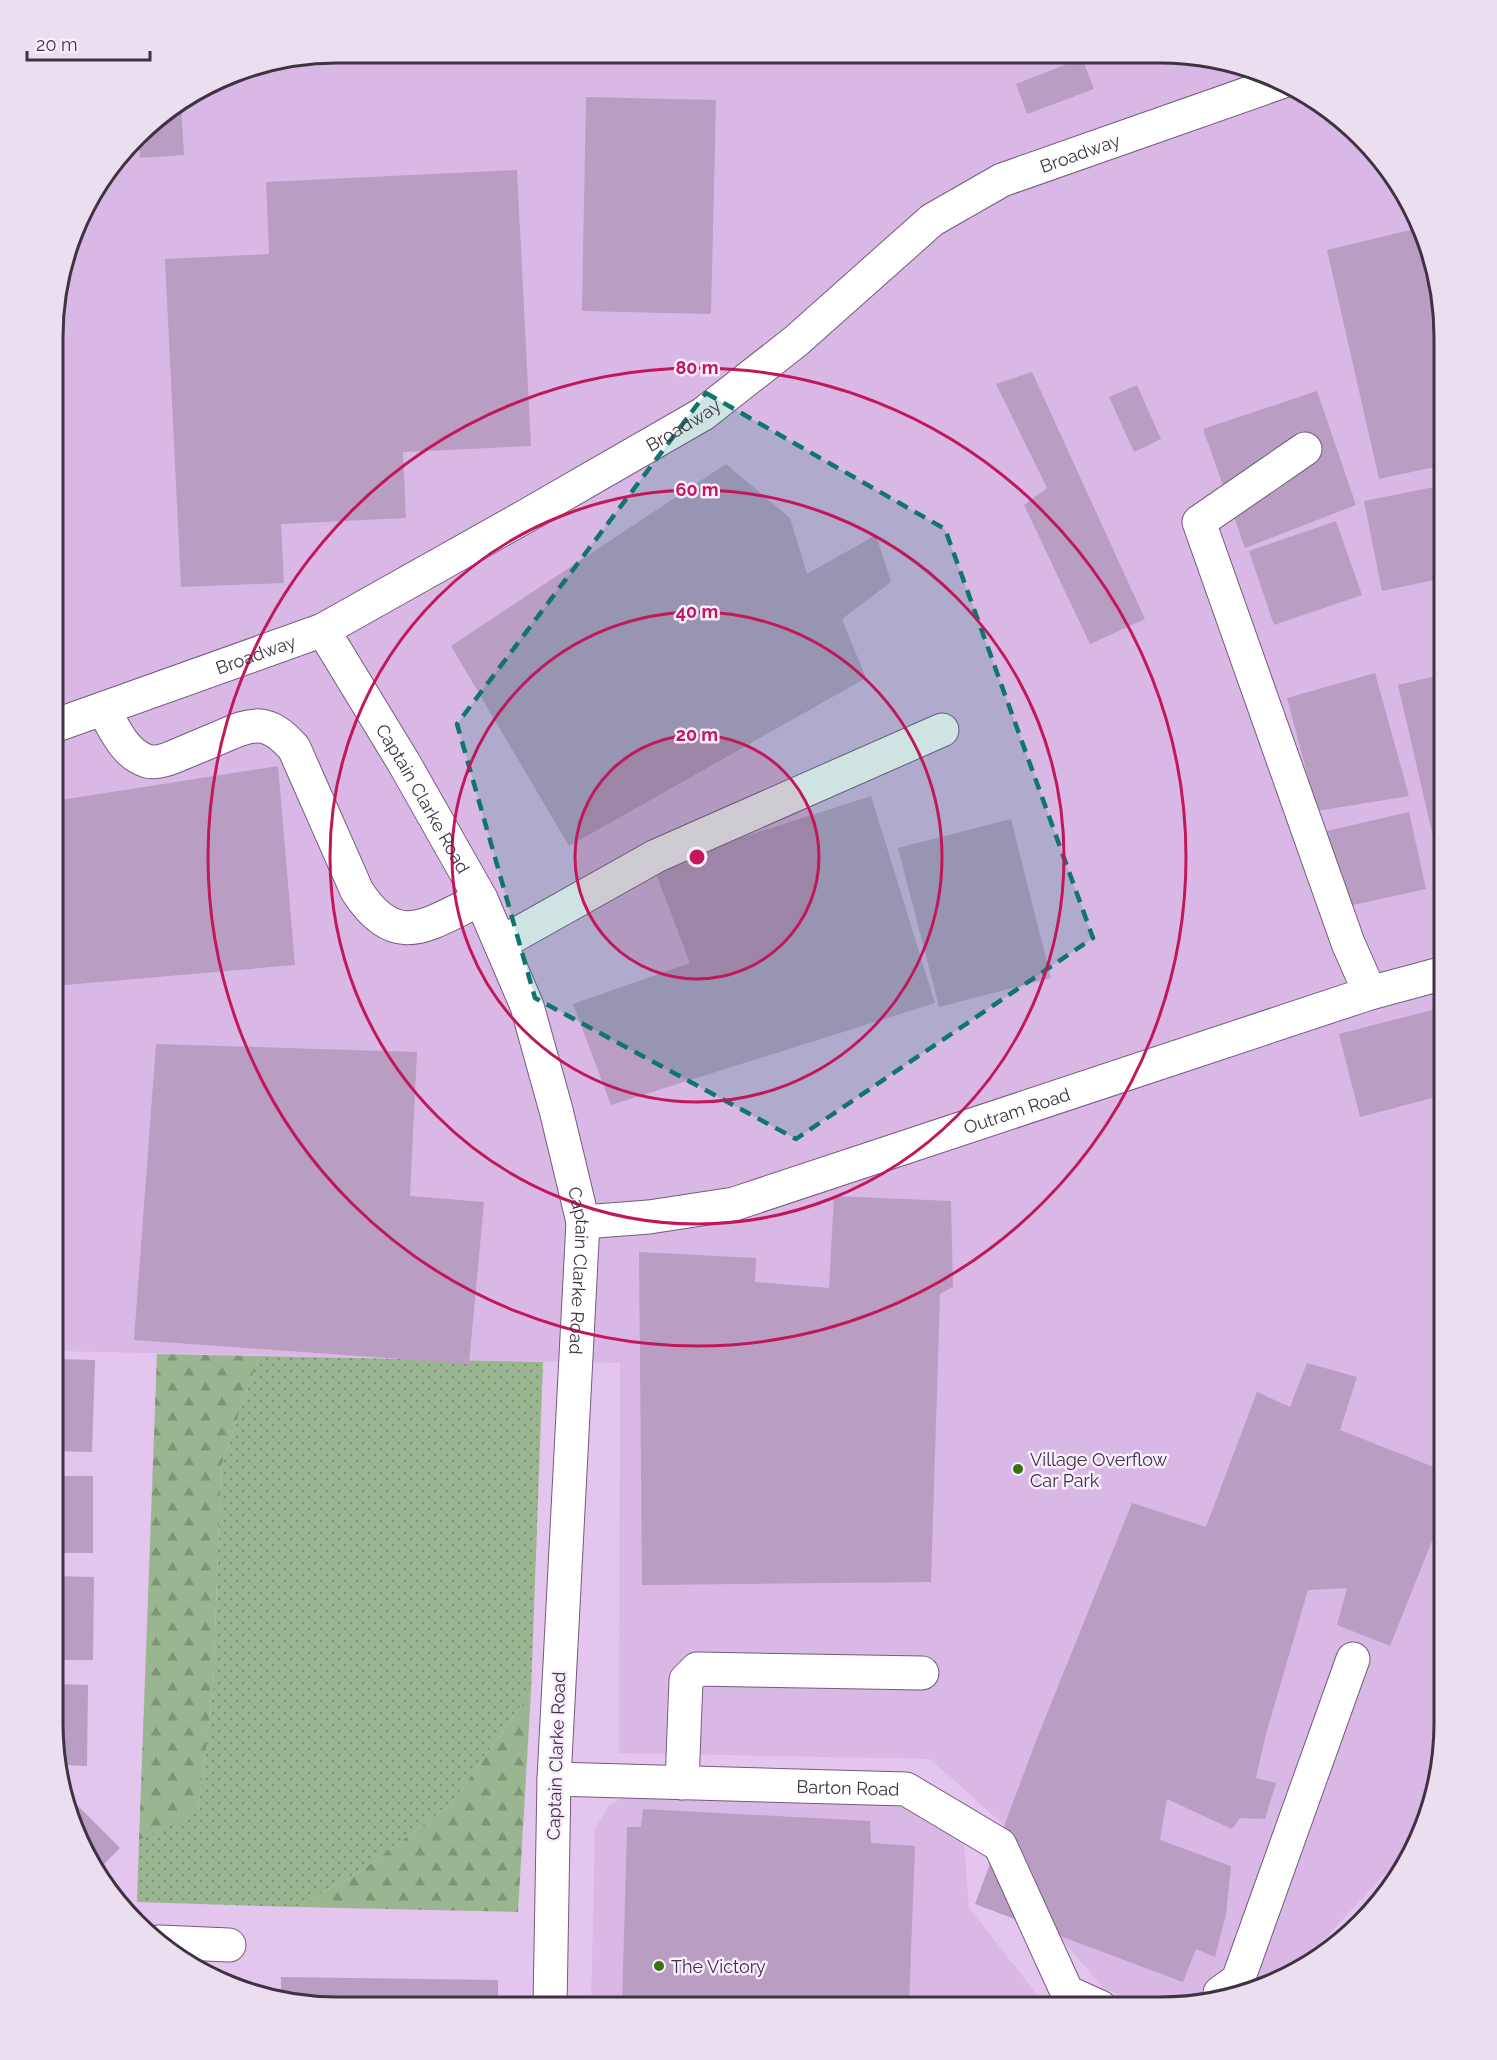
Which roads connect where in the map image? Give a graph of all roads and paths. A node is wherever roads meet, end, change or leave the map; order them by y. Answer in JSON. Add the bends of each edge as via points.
{"nodes":[{"id":1,"x":1270,"y":86,"type":"edge"},
{"id":2,"x":1305,"y":449,"type":"dead end"},
{"id":3,"x":323,"y":630,"type":"junction"},
{"id":4,"x":103,"y":709,"type":"junction"},
{"id":5,"x":63,"y":723,"type":"edge"},
{"id":6,"x":942,"y":730,"type":"dead end"},
{"id":7,"x":481,"y":899,"type":"junction"},
{"id":8,"x":501,"y":944,"type":"junction"},
{"id":9,"x":1434,"y":976,"type":"edge"},
{"id":10,"x":1370,"y":993,"type":"junction"},
{"id":11,"x":583,"y":1222,"type":"junction"},
{"id":12,"x":1353,"y":1659,"type":"dead end"},
{"id":13,"x":922,"y":1673,"type":"dead end"},
{"id":14,"x":554,"y":1779,"type":"junction"},
{"id":15,"x":682,"y":1783,"type":"junction"},
{"id":16,"x":174,"y":1943,"type":"edge"},
{"id":17,"x":229,"y":1945,"type":"dead end"},
{"id":18,"x":1226,"y":1989,"type":"edge"},
{"id":19,"x":550,"y":1997,"type":"edge"},
{"id":20,"x":1077,"y":1997,"type":"edge"}],
"edges":[{"from":1,"to":3,"type":"street","name":"Broadway","via":[[1002,180],[932,220],[796,341],[703,414]]},
{"from":2,"to":10,"type":"street","via":[[1198,522],[1344,932]]},
{"from":3,"to":4,"type":"street","name":"Broadway"},
{"from":3,"to":7,"type":"street","name":"Captain Clarke Road"},
{"from":4,"to":5,"type":"street","name":"Broadway"},
{"from":4,"to":7,"type":"street","via":[[123,743],[146,761],[172,758],[249,725],[263,726],[284,737],[294,748],[357,891],[369,910],[390,924],[420,928]]},
{"from":6,"to":8,"type":"street","via":[[656,856]]},
{"from":7,"to":8,"type":"street","name":"Captain Clarke Road"},
{"from":8,"to":11,"type":"street","name":"Captain Clarke Road","via":[[527,1006]]},
{"from":9,"to":10,"type":"street","name":"Outram Road"},
{"from":10,"to":11,"type":"street","name":"Outram Road","via":[[734,1203],[650,1217]]},
{"from":11,"to":14,"type":"street","name":"Captain Clarke Road"},
{"from":12,"to":18,"type":"street","via":[[1238,1980]]},
{"from":13,"to":15,"type":"street","via":[[697,1669],[686,1680]]},
{"from":14,"to":15,"type":"street","name":"Barton Road"},
{"from":14,"to":19,"type":"street","name":"Captain Clarke Road"},
{"from":15,"to":20,"type":"street","name":"Barton Road","via":[[906,1789],[1000,1845],[1066,1992]]},
{"from":16,"to":17,"type":"street"}]}
